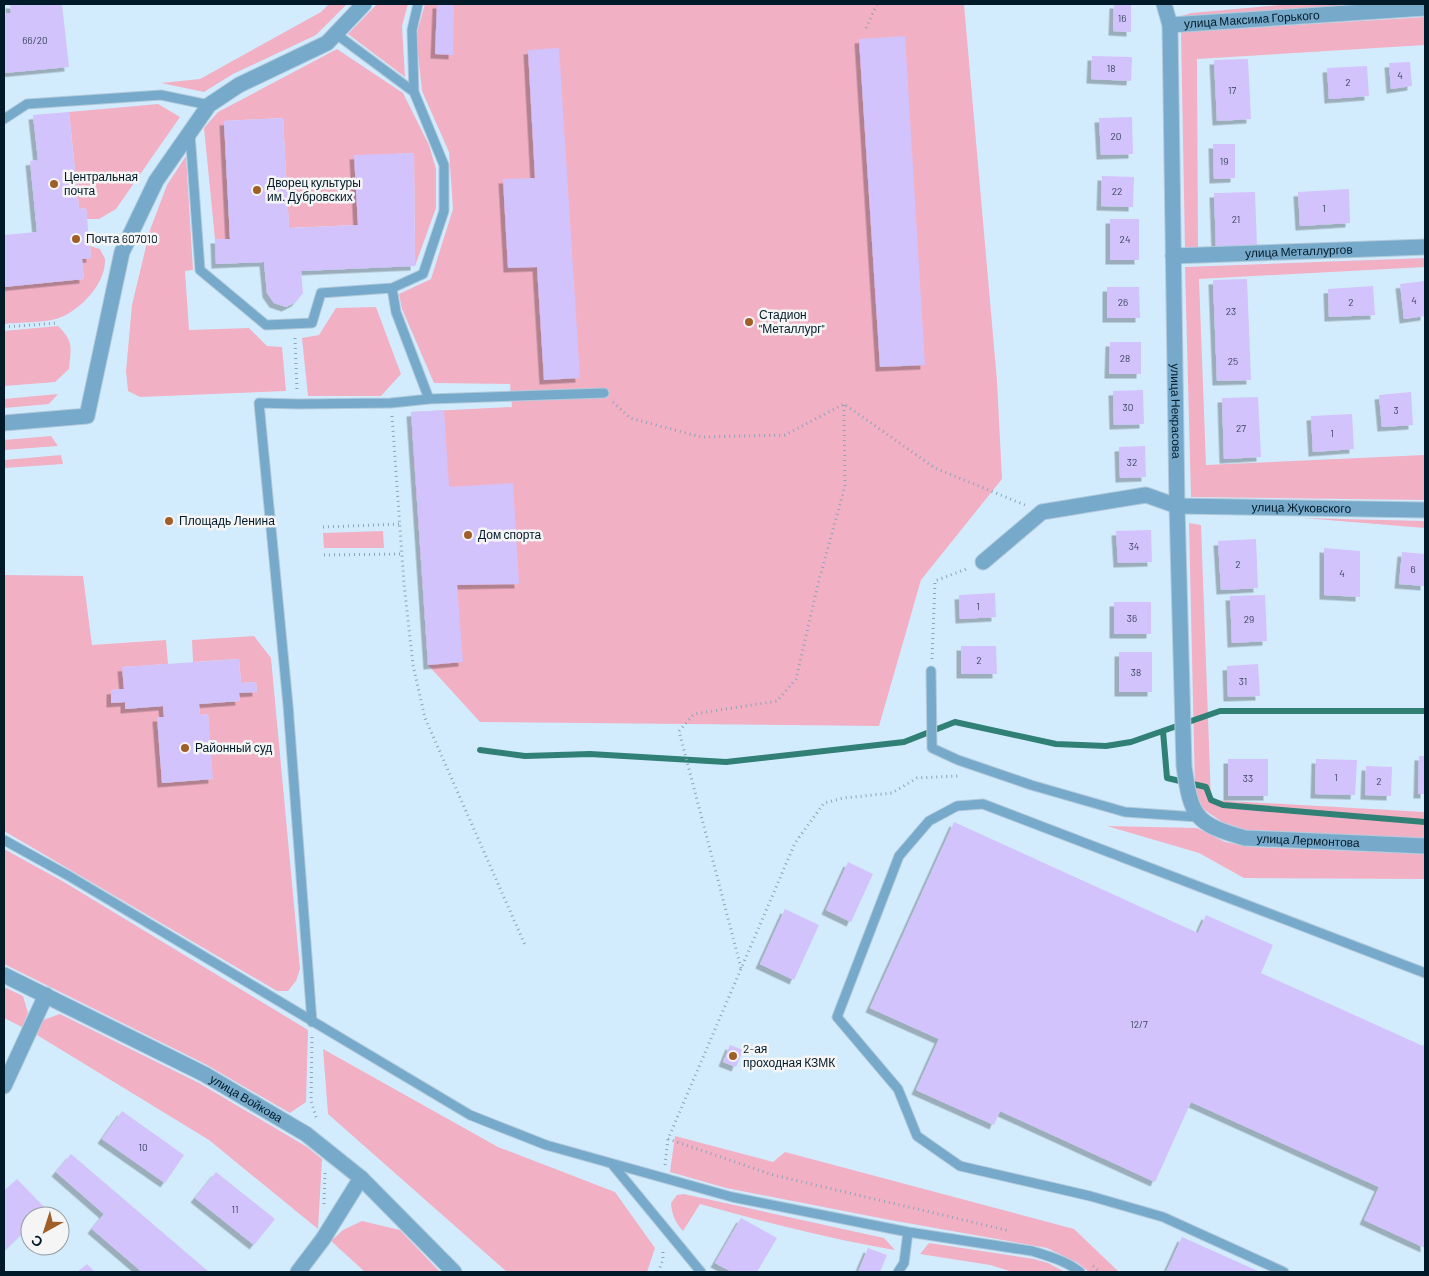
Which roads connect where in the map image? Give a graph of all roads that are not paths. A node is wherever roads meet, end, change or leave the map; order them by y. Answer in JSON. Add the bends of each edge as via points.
{"nodes":[{"id":1,"x":364,"y":4,"type":"edge"},
{"id":2,"x":418,"y":4,"type":"edge"},
{"id":3,"x":1164,"y":4,"type":"edge"},
{"id":4,"x":1425,"y":8,"type":"edge"},
{"id":5,"x":1170,"y":25,"type":"junction"},
{"id":6,"x":336,"y":34,"type":"junction"},
{"id":7,"x":414,"y":92,"type":"junction"},
{"id":8,"x":209,"y":105,"type":"junction"},
{"id":9,"x":4,"y":119,"type":"edge"},
{"id":10,"x":190,"y":130,"type":"junction"},
{"id":11,"x":1425,"y":246,"type":"edge"},
{"id":12,"x":1173,"y":256,"type":"junction"},
{"id":13,"x":392,"y":288,"type":"junction"},
{"id":14,"x":604,"y":393,"type":"road end"},
{"id":15,"x":429,"y":399,"type":"junction"},
{"id":16,"x":4,"y":423,"type":"edge"},
{"id":17,"x":1177,"y":506,"type":"junction"},
{"id":18,"x":1425,"y":510,"type":"edge"},
{"id":19,"x":983,"y":562,"type":"road end"},
{"id":20,"x":931,"y":671,"type":"road end"},
{"id":21,"x":1197,"y":817,"type":"junction"},
{"id":22,"x":4,"y":840,"type":"edge"},
{"id":23,"x":1425,"y":846,"type":"edge"},
{"id":24,"x":1425,"y":973,"type":"edge"},
{"id":25,"x":4,"y":975,"type":"edge"},
{"id":26,"x":46,"y":995,"type":"junction"},
{"id":27,"x":312,"y":1022,"type":"junction"},
{"id":28,"x":4,"y":1086,"type":"edge"},
{"id":29,"x":611,"y":1164,"type":"junction"},
{"id":30,"x":361,"y":1178,"type":"junction"},
{"id":31,"x":908,"y":1232,"type":"junction"},
{"id":32,"x":298,"y":1272,"type":"edge"},
{"id":33,"x":454,"y":1272,"type":"edge"},
{"id":34,"x":701,"y":1272,"type":"edge"},
{"id":35,"x":898,"y":1272,"type":"edge"},
{"id":36,"x":1080,"y":1272,"type":"edge"},
{"id":37,"x":1284,"y":1272,"type":"edge"}],
"edges":[{"from":1,"to":6,"type":"street"},
{"from":2,"to":7,"type":"lane","via":[[412,30]]},
{"from":3,"to":5,"type":"street","name":"улица Некрасова"},
{"from":4,"to":5,"type":"street","name":"улица Максима Горького"},
{"from":5,"to":12,"type":"street","name":"улица Некрасова"},
{"from":6,"to":7,"type":"lane"},
{"from":6,"to":8,"type":"street","via":[[327,43],[239,84]]},
{"from":7,"to":13,"type":"lane","via":[[444,165],[444,211],[424,274]]},
{"from":8,"to":9,"type":"lane","via":[[161,95],[56,102],[27,104]]},
{"from":8,"to":10,"type":"street"},
{"from":10,"to":13,"type":"lane","via":[[200,270],[266,325],[312,322],[321,292]]},
{"from":10,"to":16,"type":"street","via":[[156,181],[122,252],[87,416]]},
{"from":11,"to":12,"type":"street","name":"улица Металлургов"},
{"from":12,"to":17,"type":"street","name":"улица Некрасова"},
{"from":13,"to":15,"type":"lane","via":[[396,312]]},
{"from":14,"to":15,"type":"lane"},
{"from":15,"to":27,"type":"lane","via":[[391,403],[259,403],[288,705]]},
{"from":17,"to":18,"type":"street","name":"улица Жуковского"},
{"from":17,"to":19,"type":"street","name":"улица Жуковского","via":[[1146,495],[1042,512]]},
{"from":17,"to":21,"type":"street","name":"улица Некрасова","via":[[1184,766],[1188,793]]},
{"from":20,"to":21,"type":"lane","via":[[932,748],[1013,779],[1125,812]]},
{"from":21,"to":23,"type":"street","name":"улица Лермонтова","via":[[1219,831],[1245,838]]},
{"from":22,"to":27,"type":"lane"},
{"from":24,"to":37,"type":"lane","via":[[983,804],[957,806],[929,821],[899,856],[837,1017],[898,1089],[917,1136],[960,1166],[1090,1196],[1163,1217]]},
{"from":25,"to":26,"type":"street","name":"улица Войкова"},
{"from":26,"to":28,"type":"street"},
{"from":26,"to":30,"type":"street","name":"улица Войкова","via":[[204,1074],[306,1134]]},
{"from":27,"to":29,"type":"lane","via":[[470,1115]]},
{"from":29,"to":31,"type":"lane","via":[[732,1197]]},
{"from":29,"to":34,"type":"lane"},
{"from":30,"to":32,"type":"street"},
{"from":30,"to":33,"type":"street","name":"улица Войкова"},
{"from":31,"to":35,"type":"lane","via":[[904,1263]]},
{"from":31,"to":36,"type":"lane","via":[[1032,1251],[1050,1256]]}]}
